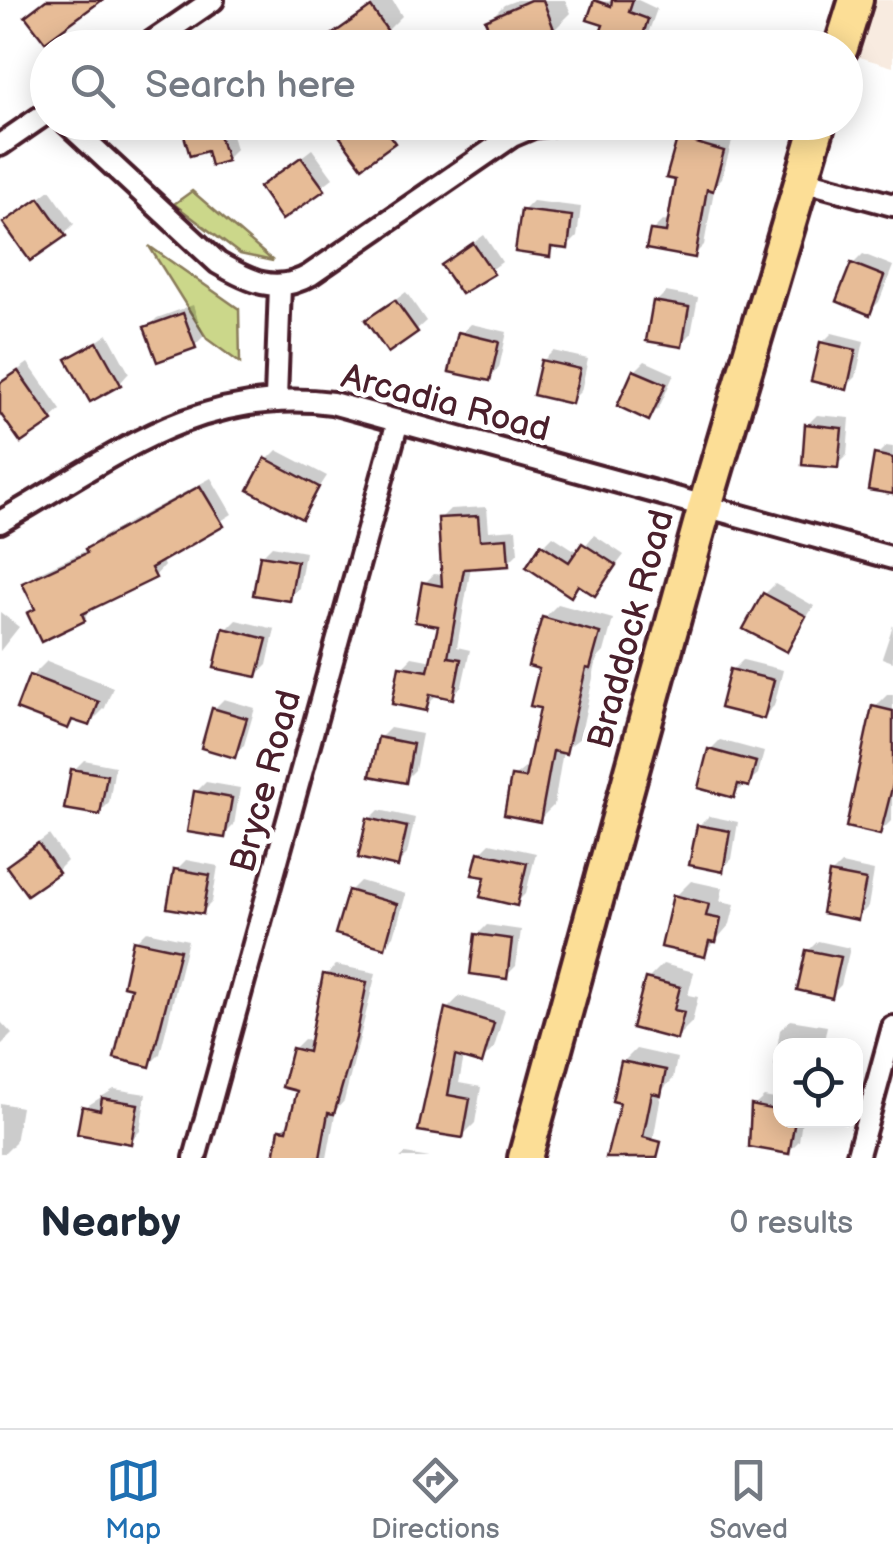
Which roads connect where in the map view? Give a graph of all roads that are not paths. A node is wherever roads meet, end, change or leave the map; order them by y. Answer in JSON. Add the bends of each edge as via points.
{"nodes":[{"id":1,"x":213,"y":0,"type":"edge"},
{"id":2,"x":856,"y":0,"type":"edge"},
{"id":3,"x":169,"y":30,"type":"edge"},
{"id":4,"x":847,"y":30,"type":"edge"},
{"id":5,"x":30,"y":124,"type":"edge"},
{"id":6,"x":85,"y":140,"type":"edge"},
{"id":7,"x":506,"y":140,"type":"edge"},
{"id":8,"x":814,"y":140,"type":"edge"},
{"id":9,"x":0,"y":145,"type":"edge"},
{"id":10,"x":802,"y":180,"type":"junction"},
{"id":11,"x":893,"y":205,"type":"edge"},
{"id":12,"x":280,"y":286,"type":"junction"},
{"id":13,"x":276,"y":398,"type":"junction"},
{"id":14,"x":398,"y":421,"type":"junction"},
{"id":15,"x":706,"y":506,"type":"junction"},
{"id":16,"x":0,"y":522,"type":"edge"},
{"id":17,"x":893,"y":558,"type":"edge"},
{"id":18,"x":893,"y":1026,"type":"edge"},
{"id":19,"x":195,"y":1158,"type":"edge"},
{"id":20,"x":525,"y":1158,"type":"edge"},
{"id":21,"x":857,"y":1158,"type":"edge"}],
"edges":[{"from":1,"to":3,"type":"street"},
{"from":2,"to":4,"type":"main road"},
{"from":5,"to":9,"type":"street"},
{"from":6,"to":12,"type":"street","via":[[218,263],[246,280]]},
{"from":7,"to":12,"type":"street","via":[[310,275]]},
{"from":8,"to":10,"type":"main road","name":"Braddock Road"},
{"from":10,"to":11,"type":"street"},
{"from":10,"to":15,"type":"main road","name":"Braddock Road"},
{"from":12,"to":13,"type":"street"},
{"from":13,"to":14,"type":"street","name":"Arcadia Road","via":[[332,403]]},
{"from":13,"to":16,"type":"street","name":"Arcadia Road","via":[[205,410],[169,426]]},
{"from":14,"to":15,"type":"street","name":"Arcadia Road"},
{"from":14,"to":19,"type":"street","name":"Bryce Road"},
{"from":15,"to":17,"type":"street","name":"Arcadia Road"},
{"from":15,"to":20,"type":"main road","name":"Braddock Road"},
{"from":18,"to":21,"type":"street"}]}
